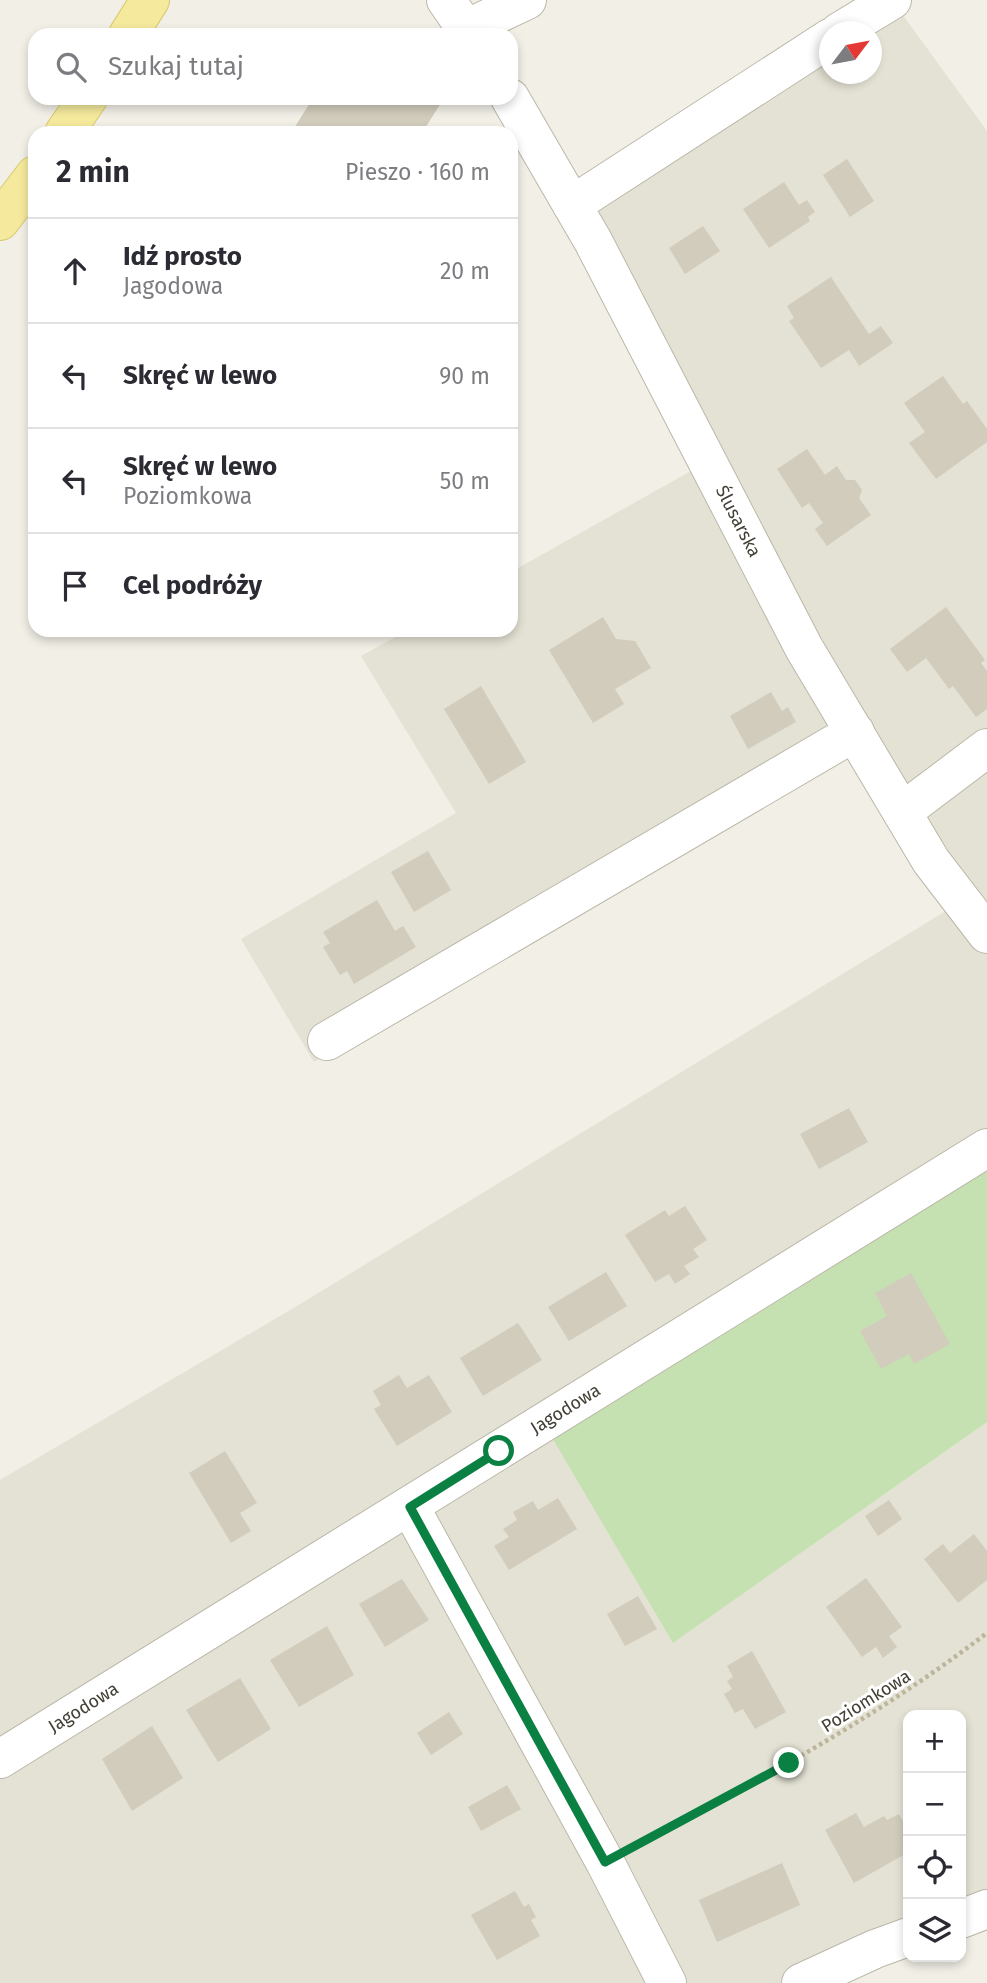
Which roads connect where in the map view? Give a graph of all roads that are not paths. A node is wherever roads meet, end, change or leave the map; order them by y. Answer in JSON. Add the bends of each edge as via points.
{"nodes":[{"id":1,"x":150,"y":0,"type":"edge"},
{"id":2,"x":527,"y":0,"type":"edge"},
{"id":3,"x":892,"y":0,"type":"edge"},
{"id":4,"x":461,"y":21,"type":"edge"},
{"id":5,"x":857,"y":21,"type":"edge"},
{"id":6,"x":132,"y":28,"type":"edge"},
{"id":7,"x":819,"y":45,"type":"edge"},
{"id":8,"x":83,"y":105,"type":"edge"},
{"id":9,"x":514,"y":105,"type":"edge"},
{"id":10,"x":69,"y":126,"type":"edge"},
{"id":11,"x":28,"y":184,"type":"edge"},
{"id":12,"x":572,"y":205,"type":"junction"},
{"id":13,"x":0,"y":220,"type":"edge"},
{"id":14,"x":855,"y":732,"type":"junction"},
{"id":15,"x":987,"y":748,"type":"edge"},
{"id":16,"x":902,"y":812,"type":"junction"},
{"id":17,"x":987,"y":934,"type":"edge"},
{"id":18,"x":327,"y":1041,"type":"dead end"},
{"id":19,"x":987,"y":1148,"type":"edge"},
{"id":20,"x":410,"y":1507,"type":"junction"},
{"id":21,"x":0,"y":1759,"type":"edge"},
{"id":22,"x":987,"y":1909,"type":"edge"},
{"id":23,"x":966,"y":1917,"type":"edge"},
{"id":24,"x":903,"y":1939,"type":"edge"},
{"id":25,"x":667,"y":1983,"type":"edge"},
{"id":26,"x":801,"y":1983,"type":"edge"}],
"edges":[{"from":1,"to":6,"type":"main road"},
{"from":2,"to":4,"type":"street"},
{"from":3,"to":5,"type":"street"},
{"from":7,"to":12,"type":"street"},
{"from":8,"to":10,"type":"main road"},
{"from":9,"to":12,"type":"street","name":"Ślusarska"},
{"from":11,"to":13,"type":"main road"},
{"from":12,"to":14,"type":"street","name":"Ślusarska","via":[[804,648]]},
{"from":14,"to":16,"type":"street","name":"Ślusarska"},
{"from":14,"to":18,"type":"street"},
{"from":15,"to":16,"type":"street"},
{"from":16,"to":17,"type":"street","name":"Ślusarska","via":[[931,861]]},
{"from":19,"to":20,"type":"street","name":"Jagodowa"},
{"from":20,"to":21,"type":"street","name":"Jagodowa"},
{"from":20,"to":25,"type":"street"},
{"from":22,"to":23,"type":"street"},
{"from":24,"to":26,"type":"street"}]}
